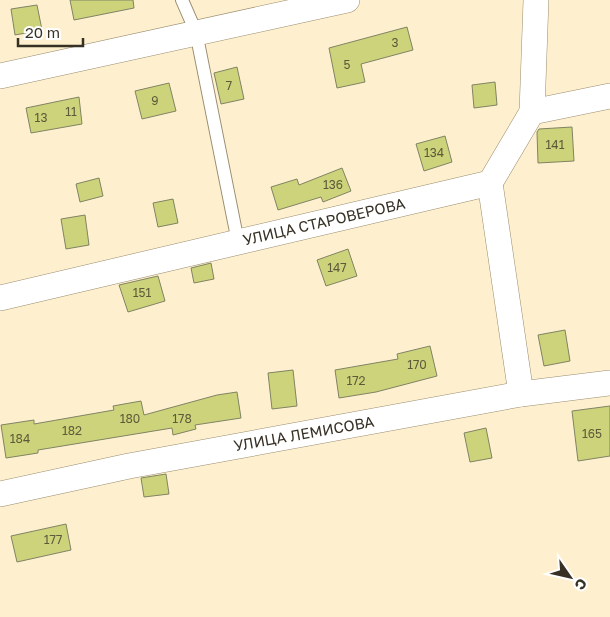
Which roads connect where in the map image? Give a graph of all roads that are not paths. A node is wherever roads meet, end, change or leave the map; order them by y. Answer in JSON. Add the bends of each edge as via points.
{"nodes":[{"id":1,"x":182,"y":0,"type":"edge"},
{"id":2,"x":346,"y":0,"type":"edge"},
{"id":3,"x":536,"y":0,"type":"edge"},
{"id":4,"x":196,"y":32,"type":"junction"},
{"id":5,"x":0,"y":76,"type":"edge"},
{"id":6,"x":610,"y":96,"type":"edge"},
{"id":7,"x":532,"y":112,"type":"junction"},
{"id":8,"x":490,"y":183,"type":"junction"},
{"id":9,"x":238,"y":242,"type":"junction"},
{"id":10,"x":0,"y":298,"type":"edge"},
{"id":11,"x":610,"y":383,"type":"edge"},
{"id":12,"x":521,"y":394,"type":"junction"},
{"id":13,"x":0,"y":494,"type":"edge"}],
"edges":[{"from":1,"to":4,"type":"lane"},
{"from":2,"to":4,"type":"street"},
{"from":3,"to":7,"type":"street"},
{"from":4,"to":5,"type":"street"},
{"from":4,"to":9,"type":"lane"},
{"from":6,"to":7,"type":"street"},
{"from":7,"to":8,"type":"street"},
{"from":8,"to":9,"type":"street","name":"УЛИЦА СТАРОВЕРОВА"},
{"from":8,"to":12,"type":"street"},
{"from":9,"to":10,"type":"street","name":"УЛИЦА СТАРОВЕРОВА"},
{"from":11,"to":12,"type":"street","name":"УЛИЦА ЛЕМИСОВА"},
{"from":12,"to":13,"type":"street","name":"УЛИЦА ЛЕМИСОВА","via":[[129,466]]}]}
